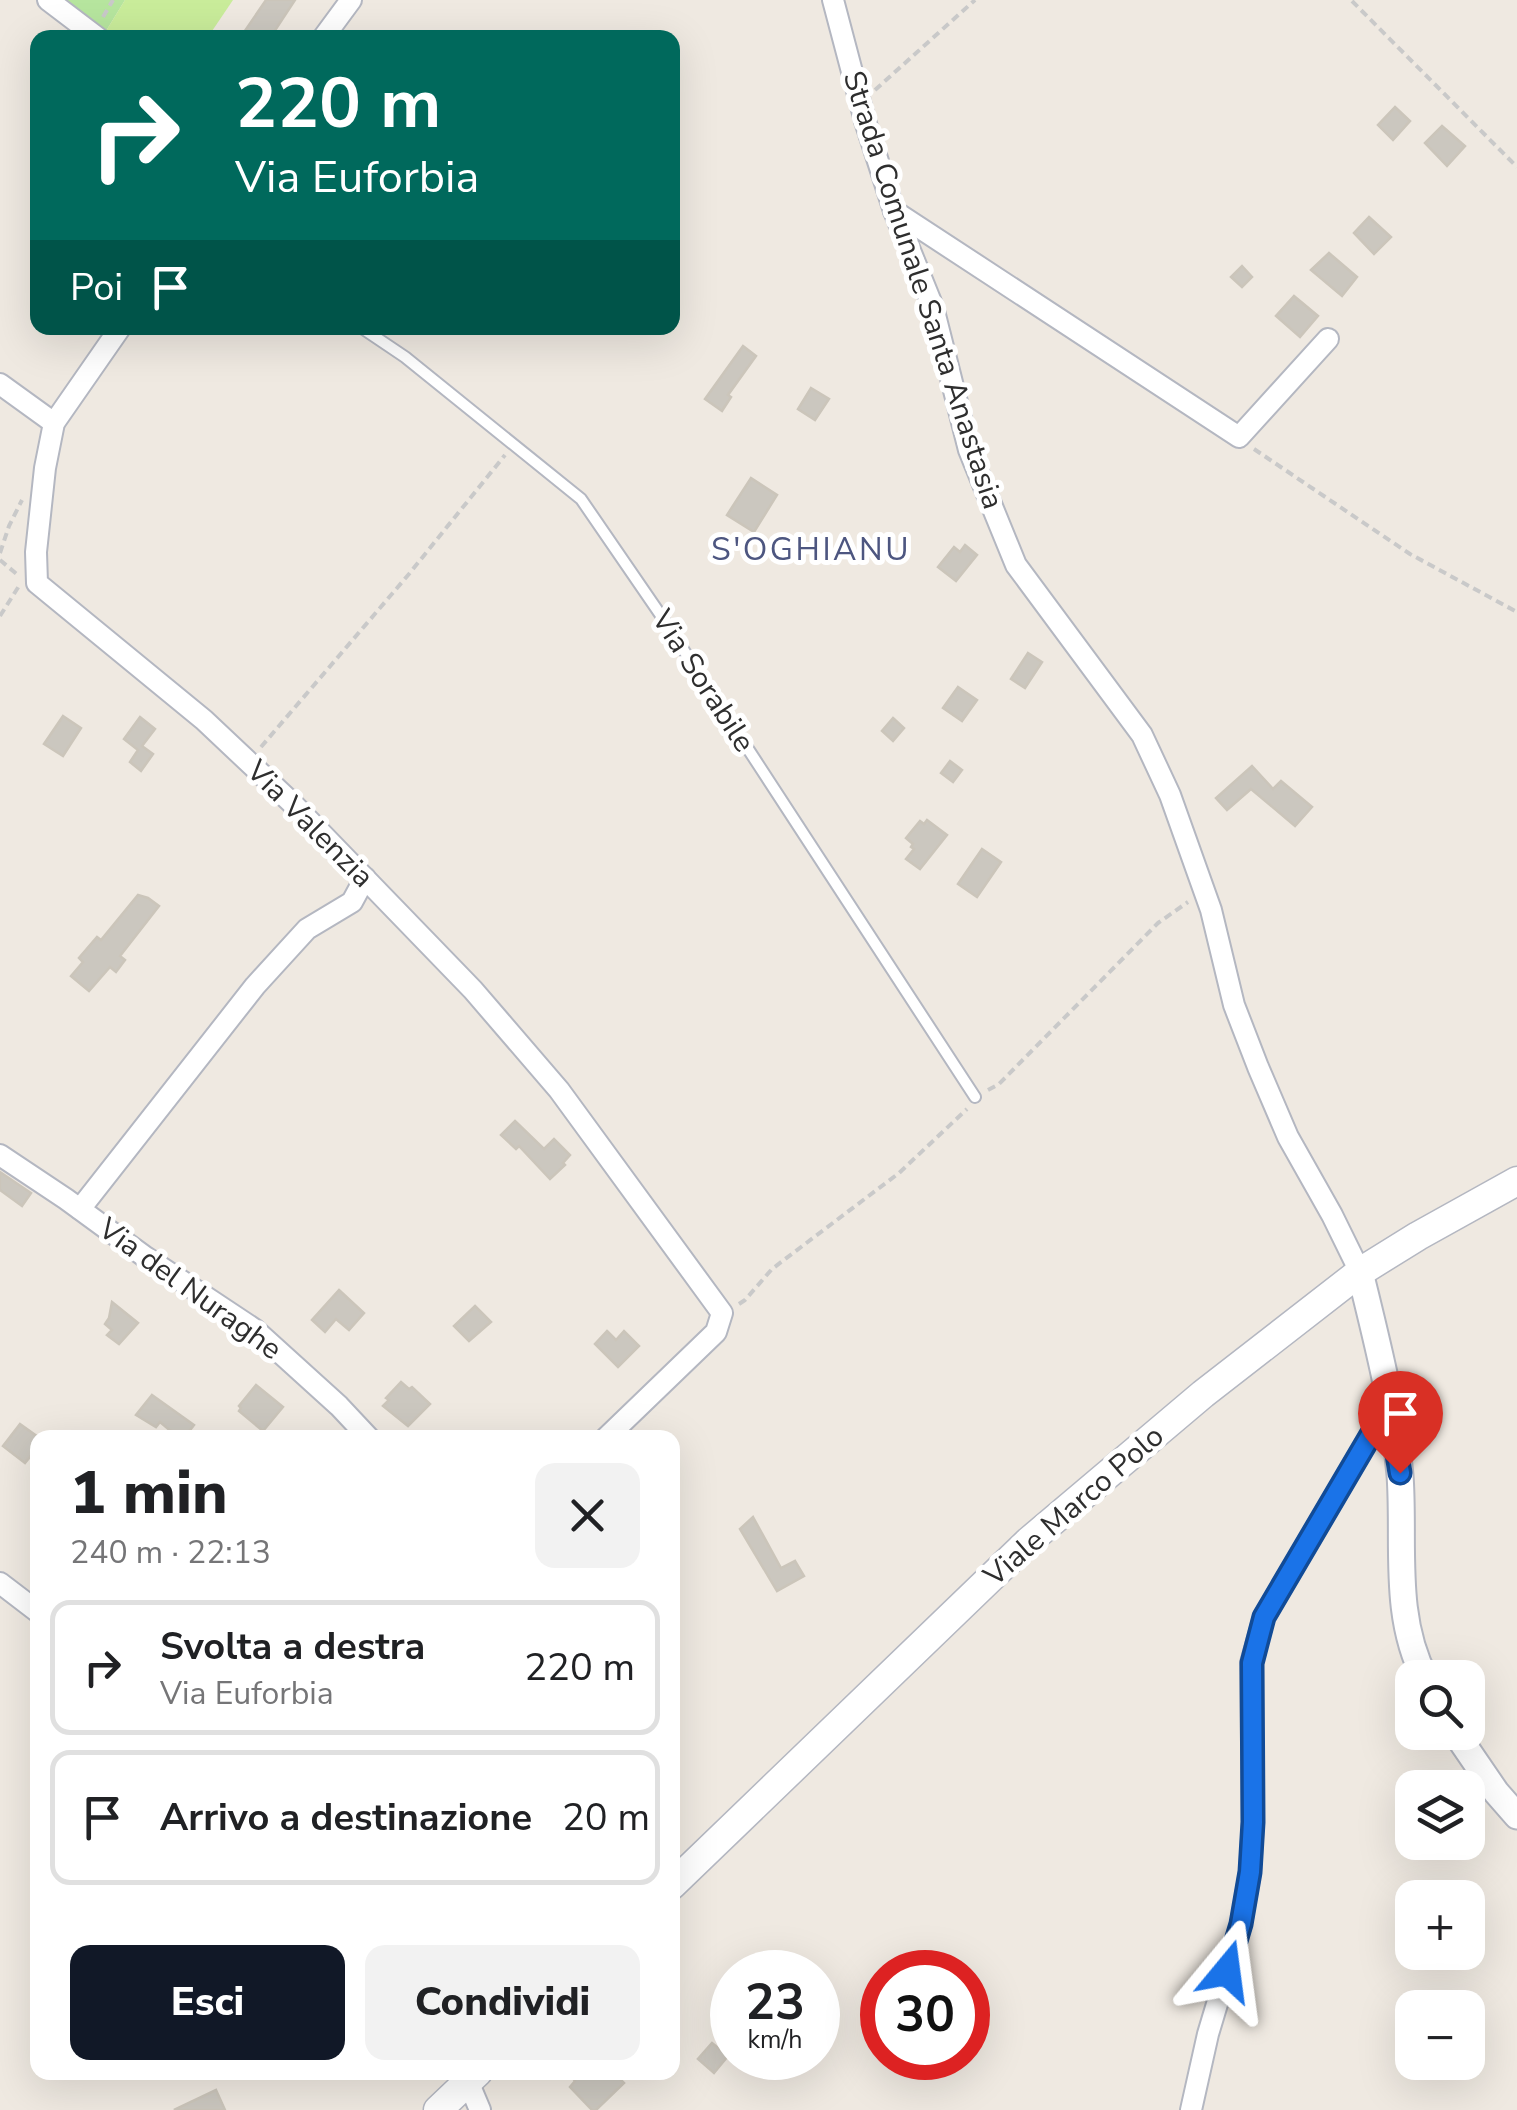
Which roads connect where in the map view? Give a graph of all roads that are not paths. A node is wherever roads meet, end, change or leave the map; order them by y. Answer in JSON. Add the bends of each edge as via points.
{"nodes":[{"id":1,"x":48,"y":0,"type":"edge"},
{"id":2,"x":351,"y":0,"type":"edge"},
{"id":3,"x":834,"y":0,"type":"edge"},
{"id":4,"x":96,"y":30,"type":"edge"},
{"id":5,"x":329,"y":30,"type":"edge"},
{"id":6,"x":894,"y":211,"type":"junction"},
{"id":7,"x":115,"y":335,"type":"edge"},
{"id":8,"x":373,"y":335,"type":"edge"},
{"id":9,"x":1328,"y":339,"type":"dead end"},
{"id":10,"x":0,"y":384,"type":"edge"},
{"id":11,"x":54,"y":423,"type":"junction"},
{"id":12,"x":365,"y":878,"type":"junction"},
{"id":13,"x":975,"y":1097,"type":"dead end"},
{"id":14,"x":0,"y":1155,"type":"edge"},
{"id":15,"x":1517,"y":1181,"type":"edge"},
{"id":16,"x":80,"y":1209,"type":"junction"},
{"id":17,"x":1360,"y":1272,"type":"junction"},
{"id":18,"x":1389,"y":1404,"type":"junction"},
{"id":19,"x":361,"y":1430,"type":"edge"},
{"id":20,"x":614,"y":1430,"type":"edge"},
{"id":21,"x":0,"y":1583,"type":"edge"},
{"id":22,"x":30,"y":1606,"type":"edge"},
{"id":23,"x":1416,"y":1660,"type":"edge"},
{"id":24,"x":1467,"y":1750,"type":"edge"},
{"id":25,"x":1517,"y":1816,"type":"edge"},
{"id":26,"x":680,"y":1876,"type":"edge"},
{"id":27,"x":466,"y":2080,"type":"edge"},
{"id":28,"x":471,"y":2080,"type":"edge"},
{"id":29,"x":438,"y":2110,"type":"edge"},
{"id":30,"x":480,"y":2110,"type":"edge"},
{"id":31,"x":1191,"y":2110,"type":"edge"}],
"edges":[{"from":1,"to":4,"type":"street"},
{"from":2,"to":5,"type":"street"},
{"from":3,"to":6,"type":"street","name":"Strada Comunale Santa Anastasia"},
{"from":6,"to":9,"type":"street","via":[[1238,437]]},
{"from":6,"to":17,"type":"street","name":"Strada Comunale Santa Anastasia","via":[[933,307],[969,450],[1016,566],[1142,734],[1211,910],[1234,1005],[1258,1067]]},
{"from":7,"to":11,"type":"street","name":"Via Valenzia"},
{"from":8,"to":13,"type":"lane","name":"Via Sorabile","via":[[582,499]]},
{"from":10,"to":11,"type":"street"},
{"from":11,"to":12,"type":"street","name":"Via Valenzia","via":[[37,583],[204,720]]},
{"from":12,"to":16,"type":"street","via":[[352,902],[307,929],[254,986]]},
{"from":12,"to":20,"type":"street","name":"Via Valenzia","via":[[559,1090],[722,1313],[716,1332]]},
{"from":14,"to":16,"type":"street","name":"Via del Nuraghe"},
{"from":15,"to":17,"type":"main road","name":"Viale Marco Polo"},
{"from":16,"to":19,"type":"street","name":"Via del Nuraghe","via":[[254,1329]]},
{"from":17,"to":18,"type":"street"},
{"from":17,"to":26,"type":"main road","name":"Viale Marco Polo","via":[[1029,1541]]},
{"from":18,"to":23,"type":"street","via":[[1400,1473],[1404,1618]]},
{"from":18,"to":31,"type":"street","via":[[1264,1617],[1252,1663],[1250,1872]]},
{"from":21,"to":22,"type":"street"},
{"from":24,"to":25,"type":"street"},
{"from":27,"to":29,"type":"main road"},
{"from":28,"to":30,"type":"street"}]}
